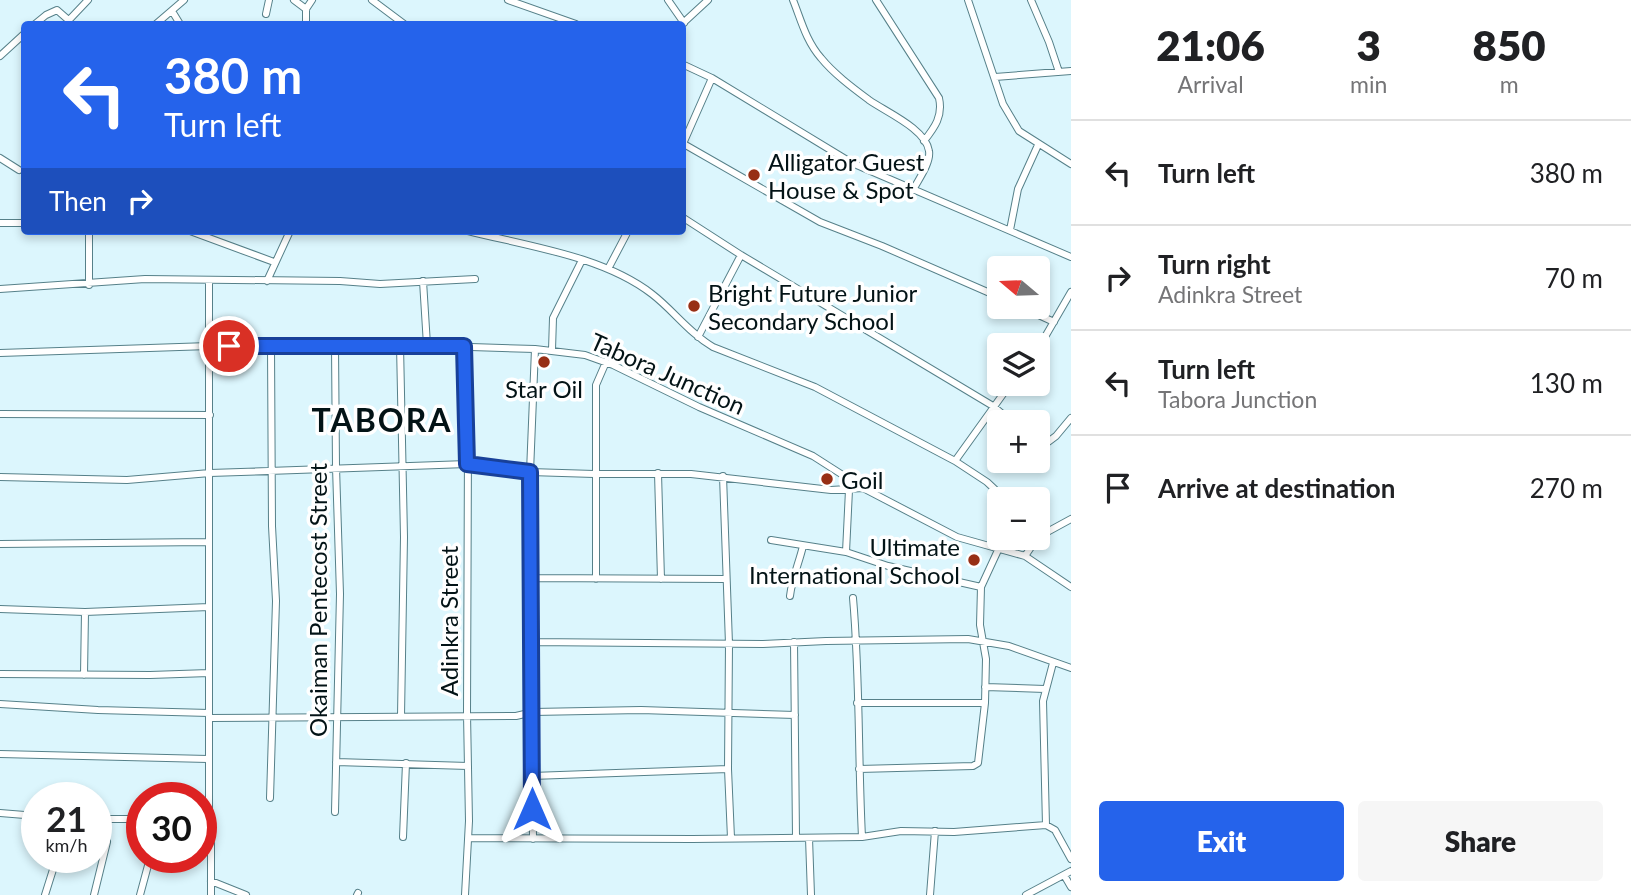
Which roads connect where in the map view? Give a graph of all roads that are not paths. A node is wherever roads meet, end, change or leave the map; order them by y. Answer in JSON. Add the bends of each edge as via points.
{"nodes":[{"id":1,"x":88,"y":0,"type":"edge"},
{"id":2,"x":184,"y":0,"type":"edge"},
{"id":3,"x":269,"y":0,"type":"edge"},
{"id":4,"x":293,"y":0,"type":"edge"},
{"id":5,"x":312,"y":0,"type":"edge"},
{"id":6,"x":372,"y":0,"type":"edge"},
{"id":7,"x":508,"y":0,"type":"edge"},
{"id":8,"x":668,"y":0,"type":"edge"},
{"id":9,"x":708,"y":0,"type":"edge"},
{"id":10,"x":793,"y":0,"type":"edge"},
{"id":11,"x":876,"y":0,"type":"edge"},
{"id":12,"x":968,"y":0,"type":"edge"},
{"id":13,"x":1031,"y":0,"type":"edge"},
{"id":14,"x":306,"y":9,"type":"junction"},
{"id":15,"x":172,"y":11,"type":"junction"},
{"id":16,"x":266,"y":14,"type":"dead end"},
{"id":17,"x":39,"y":21,"type":"edge"},
{"id":18,"x":70,"y":21,"type":"edge"},
{"id":19,"x":72,"y":21,"type":"edge"},
{"id":20,"x":160,"y":21,"type":"edge"},
{"id":21,"x":178,"y":21,"type":"edge"},
{"id":22,"x":306,"y":21,"type":"edge"},
{"id":23,"x":400,"y":21,"type":"edge"},
{"id":24,"x":568,"y":21,"type":"edge"},
{"id":25,"x":681,"y":21,"type":"edge"},
{"id":26,"x":686,"y":21,"type":"edge"},
{"id":27,"x":21,"y":37,"type":"edge"},
{"id":28,"x":0,"y":57,"type":"edge"},
{"id":29,"x":686,"y":66,"type":"edge"},
{"id":30,"x":1071,"y":71,"type":"edge"},
{"id":31,"x":1059,"y":72,"type":"junction"},
{"id":32,"x":995,"y":77,"type":"junction"},
{"id":33,"x":712,"y":78,"type":"junction"},
{"id":34,"x":686,"y":137,"type":"edge"},
{"id":35,"x":924,"y":141,"type":"junction"},
{"id":36,"x":1038,"y":145,"type":"junction"},
{"id":37,"x":686,"y":146,"type":"edge"},
{"id":38,"x":0,"y":158,"type":"edge"},
{"id":39,"x":1071,"y":164,"type":"edge"},
{"id":40,"x":19,"y":170,"type":"dead end"},
{"id":41,"x":913,"y":190,"type":"junction"},
{"id":42,"x":686,"y":221,"type":"edge"},
{"id":43,"x":0,"y":223,"type":"edge"},
{"id":44,"x":21,"y":223,"type":"edge"},
{"id":45,"x":1010,"y":230,"type":"junction"},
{"id":46,"x":89,"y":235,"type":"edge"},
{"id":47,"x":202,"y":235,"type":"edge"},
{"id":48,"x":216,"y":235,"type":"edge"},
{"id":49,"x":288,"y":235,"type":"edge"},
{"id":50,"x":484,"y":235,"type":"edge"},
{"id":51,"x":626,"y":235,"type":"edge"},
{"id":52,"x":215,"y":239,"type":"junction"},
{"id":53,"x":741,"y":256,"type":"junction"},
{"id":54,"x":1071,"y":257,"type":"edge"},
{"id":55,"x":582,"y":260,"type":"junction"},
{"id":56,"x":274,"y":262,"type":"junction"},
{"id":57,"x":608,"y":269,"type":"junction"},
{"id":58,"x":475,"y":279,"type":"dead end"},
{"id":59,"x":209,"y":281,"type":"junction"},
{"id":60,"x":267,"y":281,"type":"junction"},
{"id":61,"x":423,"y":281,"type":"junction"},
{"id":62,"x":89,"y":285,"type":"junction"},
{"id":63,"x":0,"y":289,"type":"edge"},
{"id":64,"x":987,"y":292,"type":"edge"},
{"id":65,"x":1071,"y":292,"type":"edge"},
{"id":66,"x":1063,"y":305,"type":"junction"},
{"id":67,"x":1071,"y":309,"type":"edge"},
{"id":68,"x":1047,"y":319,"type":"edge"},
{"id":69,"x":1054,"y":322,"type":"junction"},
{"id":70,"x":1047,"y":333,"type":"edge"},
{"id":71,"x":698,"y":337,"type":"junction"},
{"id":72,"x":400,"y":345,"type":"junction"},
{"id":73,"x":427,"y":345,"type":"junction"},
{"id":74,"x":209,"y":346,"type":"junction"},
{"id":75,"x":271,"y":346,"type":"junction"},
{"id":76,"x":335,"y":346,"type":"junction"},
{"id":77,"x":464,"y":346,"type":"junction"},
{"id":78,"x":535,"y":349,"type":"junction"},
{"id":79,"x":552,"y":350,"type":"junction"},
{"id":80,"x":0,"y":353,"type":"edge"},
{"id":81,"x":606,"y":362,"type":"junction"},
{"id":82,"x":1001,"y":396,"type":"edge"},
{"id":83,"x":993,"y":406,"type":"junction"},
{"id":84,"x":998,"y":410,"type":"edge"},
{"id":85,"x":0,"y":414,"type":"edge"},
{"id":86,"x":210,"y":415,"type":"junction"},
{"id":87,"x":1071,"y":418,"type":"edge"},
{"id":88,"x":1050,"y":440,"type":"edge"},
{"id":89,"x":955,"y":461,"type":"junction"},
{"id":90,"x":467,"y":464,"type":"junction"},
{"id":91,"x":402,"y":466,"type":"junction"},
{"id":92,"x":335,"y":467,"type":"junction"},
{"id":93,"x":272,"y":470,"type":"junction"},
{"id":94,"x":530,"y":472,"type":"junction"},
{"id":95,"x":210,"y":473,"type":"junction"},
{"id":96,"x":658,"y":473,"type":"junction"},
{"id":97,"x":594,"y":474,"type":"junction"},
{"id":98,"x":723,"y":476,"type":"junction"},
{"id":99,"x":0,"y":477,"type":"edge"},
{"id":100,"x":993,"y":487,"type":"edge"},
{"id":101,"x":863,"y":488,"type":"junction"},
{"id":102,"x":849,"y":489,"type":"junction"},
{"id":103,"x":1071,"y":519,"type":"edge"},
{"id":104,"x":1050,"y":530,"type":"edge"},
{"id":105,"x":771,"y":540,"type":"dead end"},
{"id":106,"x":208,"y":542,"type":"junction"},
{"id":107,"x":0,"y":544,"type":"edge"},
{"id":108,"x":987,"y":545,"type":"edge"},
{"id":109,"x":803,"y":546,"type":"junction"},
{"id":110,"x":998,"y":550,"type":"edge"},
{"id":111,"x":1006,"y":550,"type":"edge"},
{"id":112,"x":1029,"y":550,"type":"edge"},
{"id":113,"x":846,"y":552,"type":"junction"},
{"id":114,"x":1025,"y":556,"type":"junction"},
{"id":115,"x":530,"y":578,"type":"junction"},
{"id":116,"x":596,"y":579,"type":"junction"},
{"id":117,"x":661,"y":579,"type":"junction"},
{"id":118,"x":726,"y":579,"type":"junction"},
{"id":119,"x":981,"y":587,"type":"junction"},
{"id":120,"x":1071,"y":587,"type":"edge"},
{"id":121,"x":790,"y":596,"type":"dead end"},
{"id":122,"x":853,"y":598,"type":"dead end"},
{"id":123,"x":209,"y":607,"type":"junction"},
{"id":124,"x":0,"y":610,"type":"edge"},
{"id":125,"x":85,"y":612,"type":"junction"},
{"id":126,"x":984,"y":640,"type":"junction"},
{"id":127,"x":857,"y":641,"type":"junction"},
{"id":128,"x":531,"y":642,"type":"junction"},
{"id":129,"x":794,"y":642,"type":"junction"},
{"id":130,"x":729,"y":644,"type":"junction"},
{"id":131,"x":1053,"y":663,"type":"junction"},
{"id":132,"x":1071,"y":668,"type":"edge"},
{"id":133,"x":209,"y":673,"type":"junction"},
{"id":134,"x":0,"y":674,"type":"edge"},
{"id":135,"x":84,"y":675,"type":"junction"},
{"id":136,"x":985,"y":687,"type":"junction"},
{"id":137,"x":1045,"y":689,"type":"junction"},
{"id":138,"x":857,"y":703,"type":"junction"},
{"id":139,"x":985,"y":703,"type":"junction"},
{"id":140,"x":0,"y":704,"type":"edge"},
{"id":141,"x":533,"y":712,"type":"junction"},
{"id":142,"x":730,"y":712,"type":"junction"},
{"id":143,"x":467,"y":714,"type":"junction"},
{"id":144,"x":795,"y":715,"type":"junction"},
{"id":145,"x":209,"y":716,"type":"junction"},
{"id":146,"x":337,"y":716,"type":"junction"},
{"id":147,"x":401,"y":716,"type":"junction"},
{"id":148,"x":274,"y":717,"type":"junction"},
{"id":149,"x":0,"y":754,"type":"edge"},
{"id":150,"x":208,"y":759,"type":"junction"},
{"id":151,"x":336,"y":762,"type":"junction"},
{"id":152,"x":406,"y":763,"type":"junction"},
{"id":153,"x":468,"y":766,"type":"junction"},
{"id":154,"x":728,"y":769,"type":"junction"},
{"id":155,"x":859,"y":769,"type":"junction"},
{"id":156,"x":532,"y":776,"type":"junction"},
{"id":157,"x":208,"y":782,"type":"edge"},
{"id":158,"x":270,"y":798,"type":"dead end"},
{"id":159,"x":335,"y":812,"type":"dead end"},
{"id":160,"x":0,"y":813,"type":"edge"},
{"id":161,"x":21,"y":815,"type":"edge"},
{"id":162,"x":1046,"y":825,"type":"junction"},
{"id":163,"x":935,"y":831,"type":"junction"},
{"id":164,"x":403,"y":837,"type":"dead end"},
{"id":165,"x":796,"y":837,"type":"junction"},
{"id":166,"x":862,"y":837,"type":"junction"},
{"id":167,"x":469,"y":838,"type":"junction"},
{"id":168,"x":731,"y":838,"type":"junction"},
{"id":169,"x":809,"y":838,"type":"junction"},
{"id":170,"x":533,"y":839,"type":"junction"},
{"id":171,"x":1071,"y":859,"type":"edge"},
{"id":172,"x":52,"y":873,"type":"edge"},
{"id":173,"x":99,"y":873,"type":"edge"},
{"id":174,"x":146,"y":873,"type":"edge"},
{"id":175,"x":211,"y":873,"type":"edge"},
{"id":176,"x":1068,"y":873,"type":"edge"},
{"id":177,"x":211,"y":881,"type":"junction"},
{"id":178,"x":1071,"y":887,"type":"edge"},
{"id":179,"x":45,"y":895,"type":"edge"},
{"id":180,"x":94,"y":895,"type":"edge"},
{"id":181,"x":140,"y":895,"type":"edge"},
{"id":182,"x":211,"y":895,"type":"edge"},
{"id":183,"x":246,"y":895,"type":"edge"},
{"id":184,"x":465,"y":895,"type":"edge"},
{"id":185,"x":811,"y":895,"type":"edge"},
{"id":186,"x":930,"y":895,"type":"edge"},
{"id":187,"x":1026,"y":895,"type":"edge"}],
"edges":[{"from":1,"to":19,"type":"street"},
{"from":2,"to":15,"type":"street"},
{"from":3,"to":16,"type":"street"},
{"from":4,"to":14,"type":"street"},
{"from":5,"to":14,"type":"street"},
{"from":6,"to":23,"type":"street"},
{"from":7,"to":24,"type":"street"},
{"from":8,"to":25,"type":"street"},
{"from":9,"to":26,"type":"street"},
{"from":10,"to":35,"type":"street","via":[[821,58]]},
{"from":11,"to":35,"type":"street","via":[[939,97],[936,126]]},
{"from":12,"to":32,"type":"street"},
{"from":13,"to":31,"type":"street"},
{"from":14,"to":22,"type":"street"},
{"from":15,"to":20,"type":"street"},
{"from":15,"to":21,"type":"street"},
{"from":17,"to":18,"type":"street","via":[[57,10]]},
{"from":27,"to":28,"type":"street"},
{"from":29,"to":33,"type":"street"},
{"from":30,"to":31,"type":"street"},
{"from":31,"to":32,"type":"street"},
{"from":32,"to":36,"type":"street","via":[[1018,131]]},
{"from":33,"to":34,"type":"street"},
{"from":33,"to":41,"type":"street","via":[[852,163]]},
{"from":35,"to":41,"type":"street","via":[[930,154]]},
{"from":36,"to":39,"type":"street"},
{"from":36,"to":45,"type":"street","via":[[1018,188]]},
{"from":37,"to":64,"type":"street","via":[[820,222]]},
{"from":38,"to":40,"type":"street"},
{"from":41,"to":45,"type":"street"},
{"from":42,"to":53,"type":"street"},
{"from":43,"to":44,"type":"street"},
{"from":45,"to":54,"type":"street"},
{"from":46,"to":62,"type":"street"},
{"from":47,"to":52,"type":"street"},
{"from":48,"to":52,"type":"street"},
{"from":49,"to":56,"type":"street"},
{"from":50,"to":55,"type":"street"},
{"from":51,"to":57,"type":"street"},
{"from":52,"to":56,"type":"street"},
{"from":53,"to":71,"type":"street"},
{"from":53,"to":83,"type":"street"},
{"from":55,"to":57,"type":"street"},
{"from":55,"to":79,"type":"street","via":[[553,318]]},
{"from":56,"to":60,"type":"street"},
{"from":57,"to":71,"type":"street","via":[[651,293]]},
{"from":58,"to":61,"type":"street"},
{"from":59,"to":60,"type":"street"},
{"from":59,"to":62,"type":"street","via":[[145,279]]},
{"from":59,"to":74,"type":"street"},
{"from":60,"to":61,"type":"street"},
{"from":61,"to":73,"type":"street"},
{"from":62,"to":63,"type":"street"},
{"from":65,"to":66,"type":"street"},
{"from":66,"to":67,"type":"street"},
{"from":66,"to":69,"type":"street"},
{"from":68,"to":69,"type":"street"},
{"from":69,"to":70,"type":"street"},
{"from":71,"to":89,"type":"street","via":[[815,387]]},
{"from":72,"to":73,"type":"street","name":"Tabora Junction"},
{"from":72,"to":76,"type":"street","name":"Tabora Junction"},
{"from":72,"to":91,"type":"street"},
{"from":73,"to":77,"type":"street","name":"Tabora Junction"},
{"from":74,"to":75,"type":"street","name":"Tabora Junction"},
{"from":74,"to":80,"type":"street","name":"Tabora Junction"},
{"from":74,"to":86,"type":"street"},
{"from":75,"to":76,"type":"street","name":"Tabora Junction"},
{"from":75,"to":93,"type":"street"},
{"from":76,"to":92,"type":"street","name":"Okaiman Pentecost Street"},
{"from":77,"to":78,"type":"street","name":"Tabora Junction"},
{"from":77,"to":90,"type":"street","name":"Adinkra Street"},
{"from":78,"to":79,"type":"street","name":"Tabora Junction"},
{"from":78,"to":94,"type":"street"},
{"from":79,"to":81,"type":"street","name":"Tabora Junction"},
{"from":81,"to":97,"type":"street","via":[[596,385]]},
{"from":81,"to":101,"type":"street","name":"Tabora Junction","via":[[813,456]]},
{"from":82,"to":83,"type":"street"},
{"from":83,"to":84,"type":"street"},
{"from":83,"to":89,"type":"street"},
{"from":85,"to":86,"type":"street"},
{"from":86,"to":95,"type":"street"},
{"from":87,"to":88,"type":"street"},
{"from":89,"to":100,"type":"street"},
{"from":90,"to":91,"type":"street"},
{"from":90,"to":94,"type":"street"},
{"from":90,"to":143,"type":"street","name":"Adinkra Street"},
{"from":91,"to":92,"type":"street"},
{"from":91,"to":147,"type":"street"},
{"from":92,"to":93,"type":"street"},
{"from":92,"to":146,"type":"street","name":"Okaiman Pentecost Street","via":[[340,594]]},
{"from":93,"to":95,"type":"street"},
{"from":93,"to":148,"type":"street"},
{"from":94,"to":97,"type":"street"},
{"from":94,"to":115,"type":"street"},
{"from":95,"to":99,"type":"street","via":[[127,480]]},
{"from":95,"to":106,"type":"street"},
{"from":96,"to":97,"type":"street"},
{"from":96,"to":98,"type":"street"},
{"from":96,"to":117,"type":"street"},
{"from":97,"to":116,"type":"street"},
{"from":98,"to":102,"type":"street"},
{"from":98,"to":118,"type":"street"},
{"from":101,"to":102,"type":"street"},
{"from":101,"to":108,"type":"street","name":"Tabora Junction","via":[[957,537]]},
{"from":102,"to":113,"type":"street"},
{"from":103,"to":104,"type":"street"},
{"from":105,"to":109,"type":"street"},
{"from":106,"to":107,"type":"street"},
{"from":106,"to":123,"type":"street"},
{"from":109,"to":113,"type":"street"},
{"from":109,"to":121,"type":"street"},
{"from":110,"to":119,"type":"street"},
{"from":111,"to":114,"type":"street","name":"Tabora Junction"},
{"from":112,"to":114,"type":"street"},
{"from":113,"to":119,"type":"street"},
{"from":114,"to":120,"type":"street","name":"Tabora Junction"},
{"from":115,"to":116,"type":"street"},
{"from":115,"to":128,"type":"street"},
{"from":116,"to":117,"type":"street"},
{"from":117,"to":118,"type":"street"},
{"from":118,"to":130,"type":"street"},
{"from":119,"to":126,"type":"street"},
{"from":122,"to":127,"type":"street"},
{"from":123,"to":125,"type":"street"},
{"from":123,"to":133,"type":"street"},
{"from":124,"to":125,"type":"street"},
{"from":125,"to":135,"type":"street"},
{"from":126,"to":127,"type":"street"},
{"from":126,"to":131,"type":"street"},
{"from":126,"to":136,"type":"street"},
{"from":127,"to":129,"type":"street"},
{"from":127,"to":138,"type":"street"},
{"from":128,"to":130,"type":"street"},
{"from":128,"to":141,"type":"street"},
{"from":129,"to":130,"type":"street"},
{"from":129,"to":144,"type":"street"},
{"from":130,"to":142,"type":"street"},
{"from":131,"to":132,"type":"street"},
{"from":131,"to":137,"type":"street"},
{"from":133,"to":135,"type":"street"},
{"from":133,"to":145,"type":"street"},
{"from":134,"to":135,"type":"street"},
{"from":136,"to":137,"type":"street"},
{"from":136,"to":139,"type":"street"},
{"from":137,"to":162,"type":"street"},
{"from":138,"to":139,"type":"street"},
{"from":138,"to":155,"type":"street"},
{"from":139,"to":155,"type":"street","via":[[976,765]]},
{"from":140,"to":145,"type":"street"},
{"from":141,"to":142,"type":"street"},
{"from":141,"to":143,"type":"street"},
{"from":141,"to":156,"type":"street"},
{"from":142,"to":144,"type":"street"},
{"from":142,"to":154,"type":"street"},
{"from":143,"to":147,"type":"street"},
{"from":143,"to":153,"type":"street","name":"Adinkra Street"},
{"from":144,"to":165,"type":"street"},
{"from":145,"to":148,"type":"street"},
{"from":145,"to":150,"type":"street"},
{"from":146,"to":147,"type":"street"},
{"from":146,"to":148,"type":"street"},
{"from":146,"to":151,"type":"street","name":"Okaiman Pentecost Street"},
{"from":148,"to":158,"type":"street"},
{"from":149,"to":150,"type":"street"},
{"from":150,"to":157,"type":"street"},
{"from":151,"to":152,"type":"street"},
{"from":151,"to":159,"type":"street","name":"Okaiman Pentecost Street"},
{"from":152,"to":153,"type":"street"},
{"from":152,"to":164,"type":"street"},
{"from":153,"to":167,"type":"street","name":"Adinkra Street"},
{"from":154,"to":156,"type":"street"},
{"from":154,"to":168,"type":"street"},
{"from":155,"to":166,"type":"street"},
{"from":156,"to":170,"type":"street"},
{"from":160,"to":161,"type":"street"},
{"from":162,"to":163,"type":"street"},
{"from":162,"to":171,"type":"street","via":[[1055,830]]},
{"from":163,"to":166,"type":"street"},
{"from":163,"to":186,"type":"street"},
{"from":165,"to":168,"type":"street"},
{"from":165,"to":169,"type":"street"},
{"from":166,"to":169,"type":"street"},
{"from":167,"to":170,"type":"street"},
{"from":167,"to":184,"type":"street","name":"Adinkra Street"},
{"from":168,"to":170,"type":"street"},
{"from":169,"to":185,"type":"street"},
{"from":172,"to":179,"type":"street"},
{"from":173,"to":180,"type":"street"},
{"from":174,"to":181,"type":"street"},
{"from":175,"to":177,"type":"street"},
{"from":176,"to":178,"type":"street"},
{"from":176,"to":187,"type":"street"},
{"from":177,"to":182,"type":"street"},
{"from":177,"to":183,"type":"street"}]}
